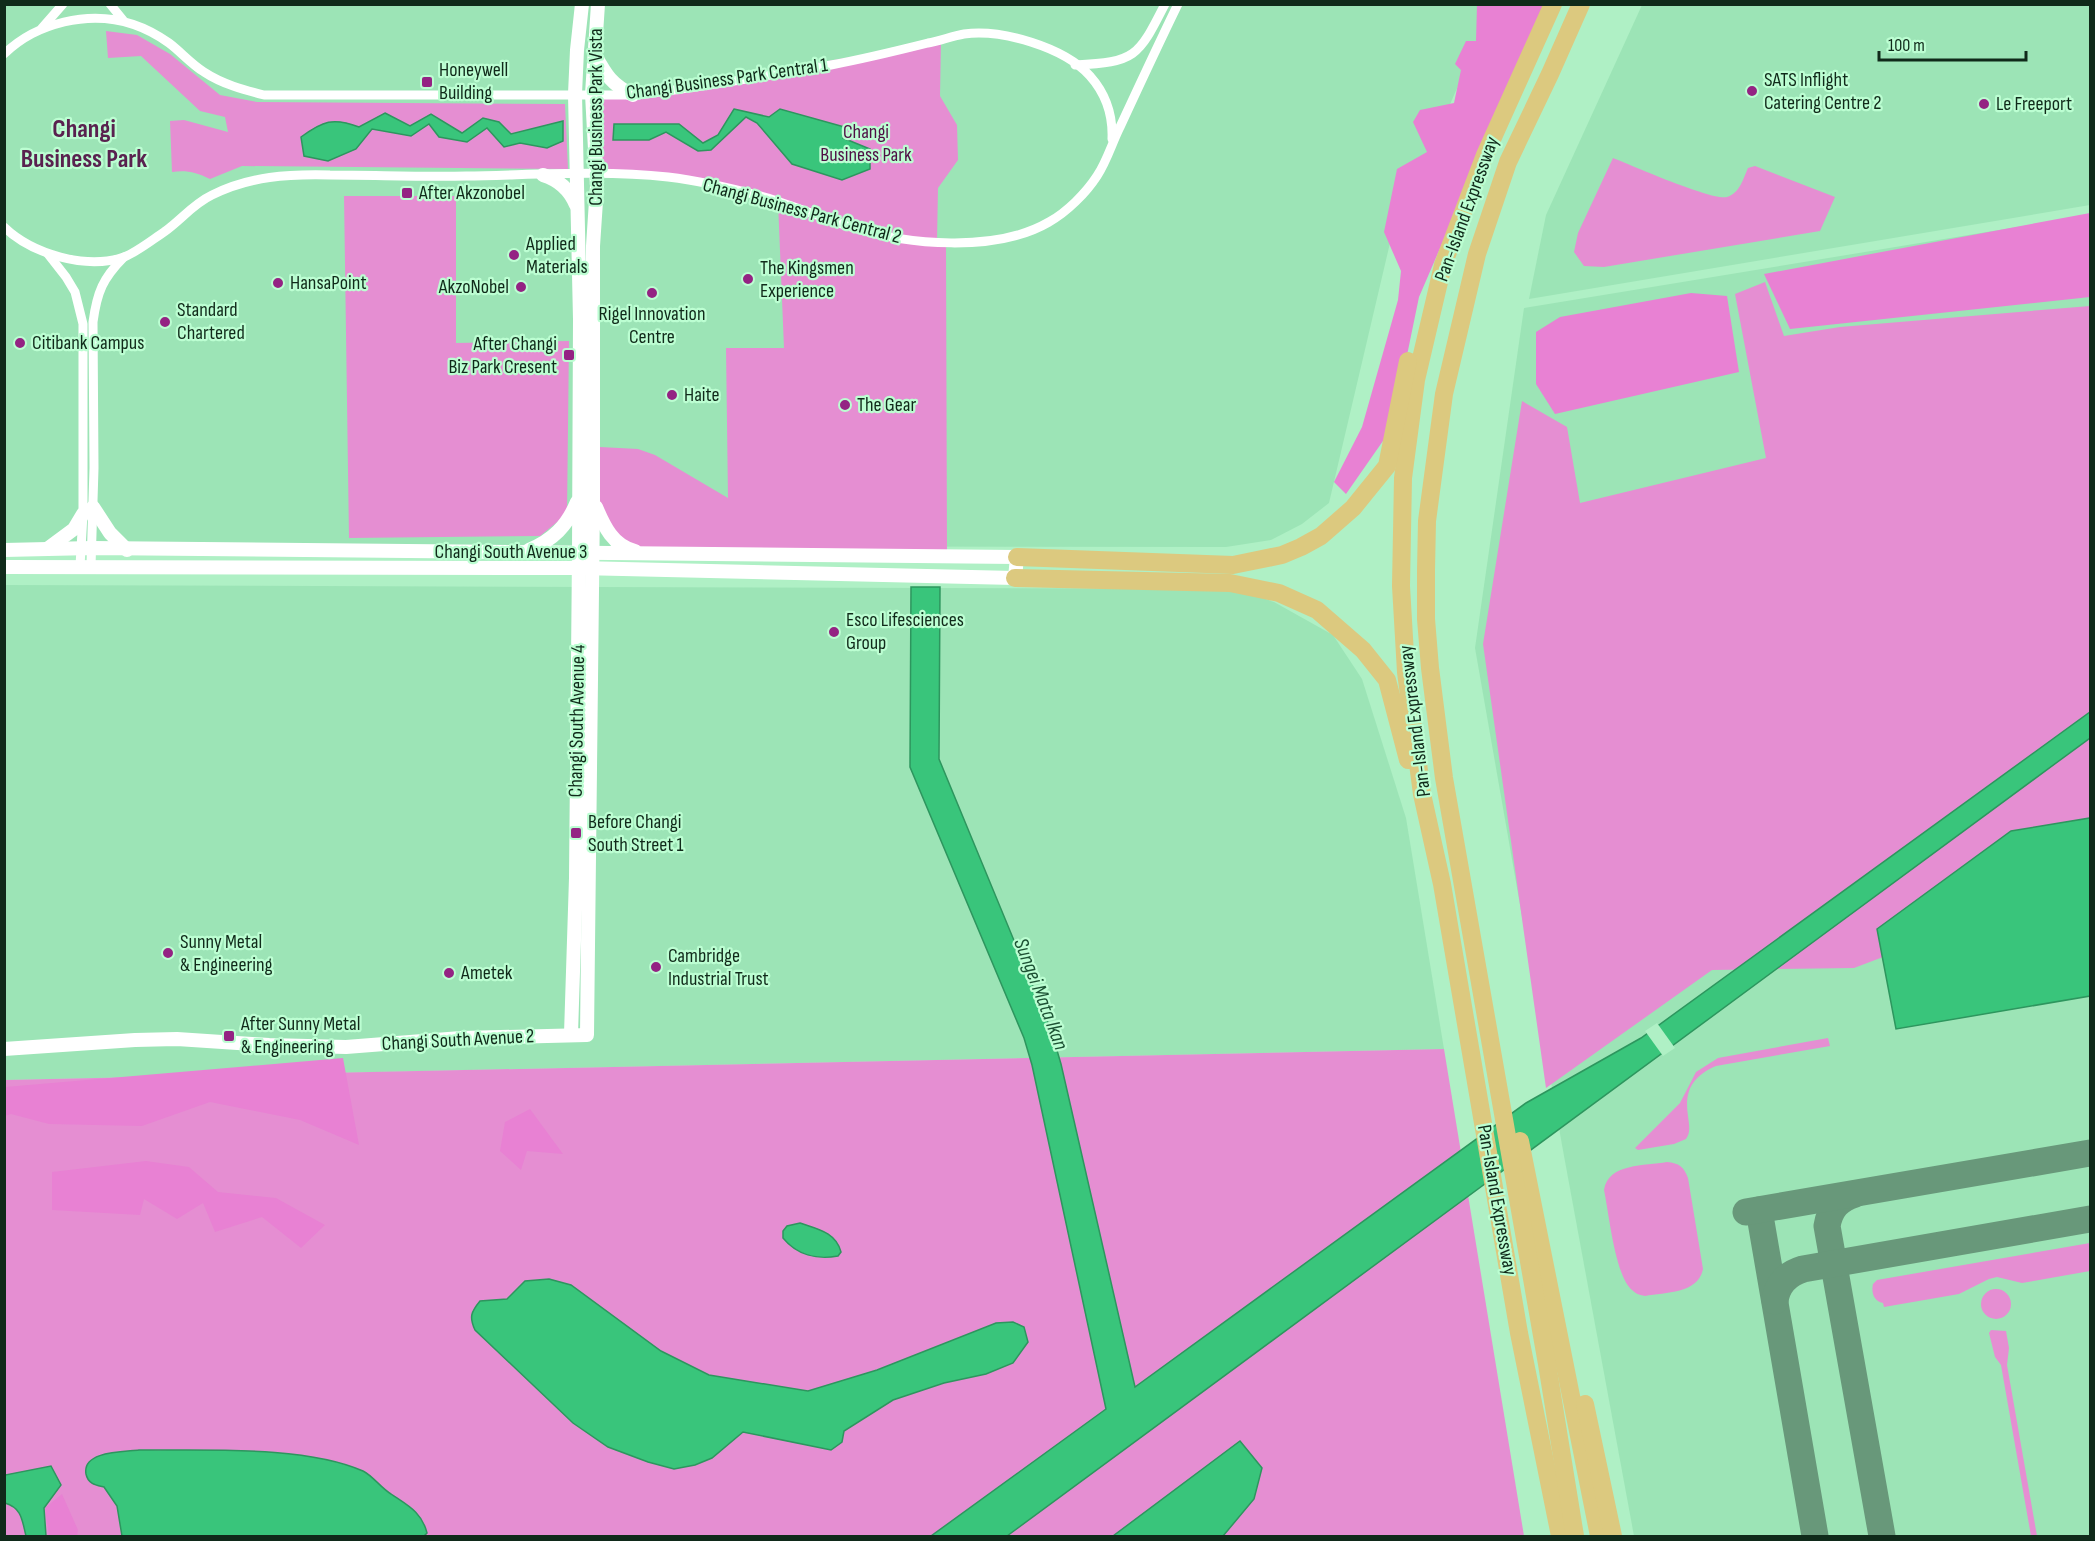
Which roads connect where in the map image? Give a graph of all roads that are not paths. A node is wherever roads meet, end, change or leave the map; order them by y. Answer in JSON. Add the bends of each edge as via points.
{"nodes":[{"id":1,"x":63,"y":4,"type":"edge"},
{"id":2,"x":111,"y":4,"type":"edge"},
{"id":3,"x":582,"y":4,"type":"edge"},
{"id":4,"x":598,"y":4,"type":"edge"},
{"id":5,"x":1165,"y":4,"type":"edge"},
{"id":6,"x":1178,"y":4,"type":"edge"},
{"id":7,"x":1553,"y":4,"type":"edge"},
{"id":8,"x":1581,"y":4,"type":"edge"},
{"id":9,"x":1589,"y":4,"type":"edge"},
{"id":10,"x":123,"y":20,"type":"junction"},
{"id":11,"x":42,"y":28,"type":"junction"},
{"id":12,"x":4,"y":54,"type":"edge"},
{"id":13,"x":594,"y":54,"type":"junction"},
{"id":14,"x":1075,"y":65,"type":"junction"},
{"id":15,"x":1550,"y":74,"type":"junction"},
{"id":16,"x":575,"y":94,"type":"junction"},
{"id":17,"x":592,"y":94,"type":"junction"},
{"id":18,"x":633,"y":95,"type":"junction"},
{"id":19,"x":1112,"y":143,"type":"junction"},
{"id":20,"x":577,"y":174,"type":"junction"},
{"id":21,"x":596,"y":174,"type":"junction"},
{"id":22,"x":543,"y":175,"type":"junction"},
{"id":23,"x":578,"y":210,"type":"junction"},
{"id":24,"x":4,"y":227,"type":"edge"},
{"id":25,"x":48,"y":254,"type":"junction"},
{"id":26,"x":124,"y":257,"type":"junction"},
{"id":27,"x":1443,"y":265,"type":"junction"},
{"id":28,"x":579,"y":497,"type":"junction"},
{"id":29,"x":593,"y":502,"type":"junction"},
{"id":30,"x":88,"y":510,"type":"junction"},
{"id":31,"x":47,"y":549,"type":"junction"},
{"id":32,"x":86,"y":549,"type":"junction"},
{"id":33,"x":4,"y":550,"type":"edge"},
{"id":34,"x":127,"y":550,"type":"junction"},
{"id":35,"x":586,"y":552,"type":"junction"},
{"id":36,"x":522,"y":553,"type":"junction"},
{"id":37,"x":643,"y":554,"type":"junction"},
{"id":38,"x":1017,"y":557,"type":"junction"},
{"id":39,"x":86,"y":566,"type":"junction"},
{"id":40,"x":4,"y":567,"type":"edge"},
{"id":41,"x":586,"y":568,"type":"junction"},
{"id":42,"x":1015,"y":578,"type":"junction"},
{"id":43,"x":1422,"y":795,"type":"junction"},
{"id":44,"x":571,"y":1034,"type":"junction"},
{"id":45,"x":587,"y":1035,"type":"joint"},
{"id":46,"x":4,"y":1049,"type":"edge"},
{"id":47,"x":1519,"y":1170,"type":"junction"},
{"id":48,"x":1548,"y":1278,"type":"junction"},
{"id":49,"x":1542,"y":1454,"type":"junction"},
{"id":50,"x":1551,"y":1536,"type":"edge"},
{"id":51,"x":1560,"y":1536,"type":"edge"},
{"id":52,"x":1575,"y":1536,"type":"edge"},
{"id":53,"x":1599,"y":1536,"type":"edge"},
{"id":54,"x":1613,"y":1536,"type":"edge"}],
"edges":[{"from":1,"to":11,"type":"street"},
{"from":2,"to":10,"type":"street"},
{"from":3,"to":16,"type":"street","name":"Changi Business Park Vista"},
{"from":4,"to":13,"type":"street","name":"Changi Business Park Vista"},
{"from":5,"to":14,"type":"street","via":[[1137,52],[1100,64]]},
{"from":6,"to":19,"type":"street","name":"Changi Business Park Central 2"},
{"from":7,"to":27,"type":"highway","name":"Pan-Island Expressway","via":[[1485,154]]},
{"from":8,"to":15,"type":"highway","name":"Pan-Island Expressway"},
{"from":9,"to":15,"type":"highway"},
{"from":10,"to":11,"type":"street","name":"Changi Business Park Central 1","via":[[78,19]]},
{"from":10,"to":16,"type":"street","name":"Changi Business Park Central 1","via":[[168,43],[205,73],[264,95]]},
{"from":11,"to":12,"type":"street","name":"Changi Business Park Central 1"},
{"from":13,"to":17,"type":"street","name":"Changi Business Park Vista"},
{"from":13,"to":18,"type":"street","via":[[615,86]]},
{"from":14,"to":18,"type":"street","name":"Changi Business Park Central 1","via":[[1054,52],[1016,38],[964,34],[827,65]]},
{"from":14,"to":19,"type":"street","name":"Changi Business Park Central 1","via":[[1088,74],[1108,105],[1113,122]]},
{"from":15,"to":47,"type":"highway","name":"Pan-Island Expressway","via":[[1508,162],[1467,293],[1444,393],[1427,521],[1426,619],[1446,788]]},
{"from":16,"to":17,"type":"street","name":"Changi Business Park Central 1"},
{"from":16,"to":20,"type":"street","name":"Changi Business Park Vista"},
{"from":17,"to":18,"type":"street","name":"Changi Business Park Central 1"},
{"from":17,"to":21,"type":"street","name":"Changi Business Park Vista"},
{"from":19,"to":21,"type":"street","name":"Changi Business Park Central 2","via":[[1096,178],[1059,216],[1012,237],[967,242],[904,239],[857,229],[772,200],[669,177]]},
{"from":20,"to":21,"type":"street","name":"Changi Business Park Central 2"},
{"from":20,"to":22,"type":"street","name":"Changi Business Park Central 2"},
{"from":20,"to":23,"type":"street","name":"Changi Business Park Vista"},
{"from":21,"to":29,"type":"street","name":"Changi Business Park Vista","via":[[592,246]]},
{"from":22,"to":23,"type":"street","via":[[562,184]]},
{"from":22,"to":26,"type":"street","name":"Changi Business Park Central 2","via":[[266,176],[198,202],[168,229]]},
{"from":23,"to":28,"type":"street","name":"Changi Business Park Vista"},
{"from":24,"to":25,"type":"street","name":"Changi Business Park Central 2","via":[[16,238]]},
{"from":25,"to":26,"type":"street","name":"Changi Business Park Central 2","via":[[87,261]]},
{"from":25,"to":30,"type":"street","via":[[75,292],[83,324]]},
{"from":26,"to":30,"type":"street","via":[[108,273],[95,303]]},
{"from":27,"to":38,"type":"highway","via":[[1428,283],[1423,297],[1387,466],[1353,508],[1321,536],[1282,555],[1233,566]]},
{"from":27,"to":43,"type":"highway","name":"Pan-Island Expressway","via":[[1416,380],[1403,478],[1401,586],[1406,672]]},
{"from":28,"to":35,"type":"street","name":"Changi Business Park Vista"},
{"from":28,"to":36,"type":"street","via":[[561,530]]},
{"from":29,"to":35,"type":"street","name":"Changi Business Park Vista"},
{"from":29,"to":37,"type":"street","via":[[616,541]]},
{"from":30,"to":31,"type":"street","via":[[74,529]]},
{"from":30,"to":32,"type":"street"},
{"from":30,"to":34,"type":"street"},
{"from":31,"to":32,"type":"street","name":"Changi South Avenue 3"},
{"from":31,"to":33,"type":"street","name":"Changi South Avenue 3"},
{"from":32,"to":34,"type":"street","name":"Changi South Avenue 3"},
{"from":32,"to":39,"type":"street"},
{"from":34,"to":36,"type":"street","name":"Changi South Avenue 3"},
{"from":35,"to":36,"type":"street","name":"Changi South Avenue 3"},
{"from":35,"to":37,"type":"street","name":"Changi South Avenue 3"},
{"from":35,"to":41,"type":"street","name":"Changi South Avenue 4"},
{"from":37,"to":38,"type":"street","name":"Changi South Avenue 3"},
{"from":38,"to":42,"type":"street"},
{"from":39,"to":40,"type":"street","name":"Changi South Avenue 3"},
{"from":39,"to":41,"type":"street","name":"Changi South Avenue 3"},
{"from":41,"to":42,"type":"street","name":"Changi South Avenue 3"},
{"from":41,"to":44,"type":"street","name":"Changi South Avenue 4"},
{"from":41,"to":45,"type":"street","name":"Changi South Avenue 4"},
{"from":42,"to":43,"type":"highway","via":[[1230,583],[1279,592],[1317,610],[1363,650],[1387,680],[1412,775]]},
{"from":43,"to":49,"type":"highway","name":"Pan-Island Expressway","via":[[1442,884]]},
{"from":44,"to":45,"type":"street","name":"Changi South Avenue 2"},
{"from":44,"to":46,"type":"street","name":"Changi South Avenue 2","via":[[346,1047],[177,1039]]},
{"from":47,"to":48,"type":"highway"},
{"from":47,"to":52,"type":"highway"},
{"from":48,"to":53,"type":"highway"},
{"from":48,"to":54,"type":"highway","via":[[1587,1410]]},
{"from":49,"to":50,"type":"highway"},
{"from":49,"to":51,"type":"highway"}]}
